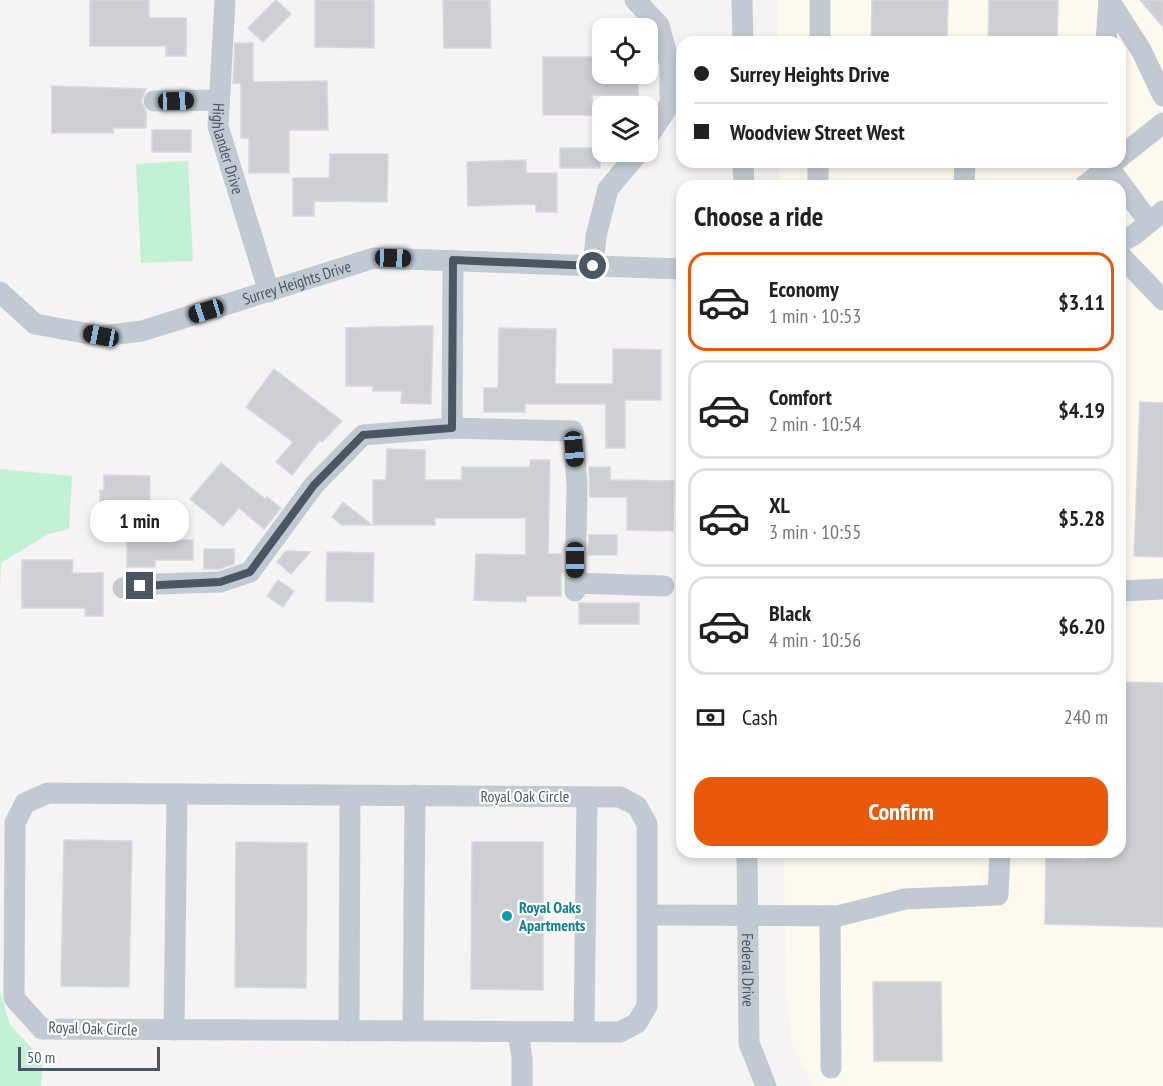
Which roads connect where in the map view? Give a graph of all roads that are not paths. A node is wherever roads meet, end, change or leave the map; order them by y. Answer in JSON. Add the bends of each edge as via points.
{"nodes":[{"id":1,"x":225,"y":0,"type":"edge"},
{"id":2,"x":635,"y":0,"type":"edge"},
{"id":3,"x":742,"y":0,"type":"edge"},
{"id":4,"x":820,"y":0,"type":"edge"},
{"id":5,"x":1109,"y":0,"type":"edge"},
{"id":6,"x":743,"y":36,"type":"edge"},
{"id":7,"x":819,"y":36,"type":"edge"},
{"id":8,"x":1106,"y":36,"type":"edge"},
{"id":9,"x":1163,"y":96,"type":"edge"},
{"id":10,"x":219,"y":100,"type":"junction"},
{"id":11,"x":154,"y":101,"type":"dead end"},
{"id":12,"x":658,"y":122,"type":"edge"},
{"id":13,"x":1163,"y":123,"type":"edge"},
{"id":14,"x":1126,"y":151,"type":"edge"},
{"id":15,"x":631,"y":162,"type":"edge"},
{"id":16,"x":1105,"y":168,"type":"edge"},
{"id":17,"x":1122,"y":168,"type":"edge"},
{"id":18,"x":1091,"y":180,"type":"edge"},
{"id":19,"x":1156,"y":216,"type":"edge"},
{"id":20,"x":1126,"y":238,"type":"edge"},
{"id":21,"x":453,"y":260,"type":"junction"},
{"id":22,"x":1126,"y":261,"type":"edge"},
{"id":23,"x":593,"y":266,"type":"junction"},
{"id":24,"x":676,"y":269,"type":"edge"},
{"id":25,"x":0,"y":292,"type":"edge"},
{"id":26,"x":269,"y":292,"type":"junction"},
{"id":27,"x":1163,"y":300,"type":"edge"},
{"id":28,"x":452,"y":428,"type":"junction"},
{"id":29,"x":664,"y":586,"type":"dead end"},
{"id":30,"x":123,"y":588,"type":"dead end"},
{"id":31,"x":1163,"y":589,"type":"edge"},
{"id":32,"x":1126,"y":591,"type":"edge"},
{"id":33,"x":177,"y":794,"type":"junction"},
{"id":34,"x":350,"y":795,"type":"junction"},
{"id":35,"x":415,"y":795,"type":"junction"},
{"id":36,"x":587,"y":797,"type":"junction"},
{"id":37,"x":747,"y":858,"type":"edge"},
{"id":38,"x":999,"y":858,"type":"edge"},
{"id":39,"x":648,"y":915,"type":"junction"},
{"id":40,"x":748,"y":915,"type":"junction"},
{"id":41,"x":830,"y":916,"type":"junction"},
{"id":42,"x":174,"y":1030,"type":"junction"},
{"id":43,"x":349,"y":1031,"type":"junction"},
{"id":44,"x":413,"y":1031,"type":"junction"},
{"id":45,"x":518,"y":1032,"type":"junction"},
{"id":46,"x":584,"y":1032,"type":"junction"},
{"id":47,"x":831,"y":1068,"type":"dead end"},
{"id":48,"x":522,"y":1086,"type":"edge"},
{"id":49,"x":766,"y":1086,"type":"edge"}],
"edges":[{"from":1,"to":10,"type":"street","name":"Highlander Drive"},
{"from":2,"to":12,"type":"street","via":[[659,25],[670,65],[670,104]]},
{"from":3,"to":6,"type":"street"},
{"from":4,"to":7,"type":"street"},
{"from":5,"to":8,"type":"street"},
{"from":5,"to":9,"type":"street","via":[[1141,50]]},
{"from":10,"to":11,"type":"street"},
{"from":10,"to":26,"type":"street","name":"Highlander Drive","via":[[218,126]]},
{"from":13,"to":14,"type":"street"},
{"from":15,"to":23,"type":"street","via":[[608,189]]},
{"from":16,"to":18,"type":"street"},
{"from":17,"to":19,"type":"street"},
{"from":19,"to":20,"type":"street"},
{"from":21,"to":23,"type":"street","name":"Surrey Heights Drive"},
{"from":21,"to":26,"type":"street","name":"Surrey Heights Drive","via":[[374,258]]},
{"from":21,"to":28,"type":"street"},
{"from":22,"to":27,"type":"street"},
{"from":23,"to":24,"type":"street","name":"Surrey Heights Drive"},
{"from":25,"to":26,"type":"street","name":"Surrey Heights Drive","via":[[35,324],[101,336],[142,331]]},
{"from":28,"to":29,"type":"street","via":[[573,431],[577,486],[575,587]]},
{"from":28,"to":30,"type":"street","via":[[363,435],[314,485],[250,572],[220,582]]},
{"from":31,"to":32,"type":"street"},
{"from":33,"to":34,"type":"street","name":"Royal Oak Circle"},
{"from":33,"to":42,"type":"street"},
{"from":33,"to":42,"type":"street","name":"Royal Oak Circle","via":[[48,793],[25,803],[15,823],[14,998],[42,1029]]},
{"from":34,"to":35,"type":"street","name":"Royal Oak Circle"},
{"from":34,"to":43,"type":"street"},
{"from":35,"to":36,"type":"street","name":"Royal Oak Circle"},
{"from":35,"to":44,"type":"street"},
{"from":36,"to":39,"type":"street","name":"Royal Oak Circle","via":[[620,797],[637,806],[647,824]]},
{"from":36,"to":46,"type":"street"},
{"from":37,"to":40,"type":"street","name":"Federal Drive"},
{"from":38,"to":41,"type":"street","via":[[998,895],[905,899]]},
{"from":39,"to":40,"type":"street"},
{"from":39,"to":46,"type":"street","name":"Royal Oak Circle","via":[[647,1006],[637,1023],[620,1032]]},
{"from":40,"to":41,"type":"street"},
{"from":40,"to":49,"type":"street","name":"Federal Drive","via":[[749,1042]]},
{"from":41,"to":47,"type":"street"},
{"from":42,"to":43,"type":"street","name":"Royal Oak Circle"},
{"from":43,"to":44,"type":"street","name":"Royal Oak Circle"},
{"from":44,"to":45,"type":"street","name":"Royal Oak Circle"},
{"from":45,"to":46,"type":"street","name":"Royal Oak Circle"},
{"from":45,"to":48,"type":"street"}]}
